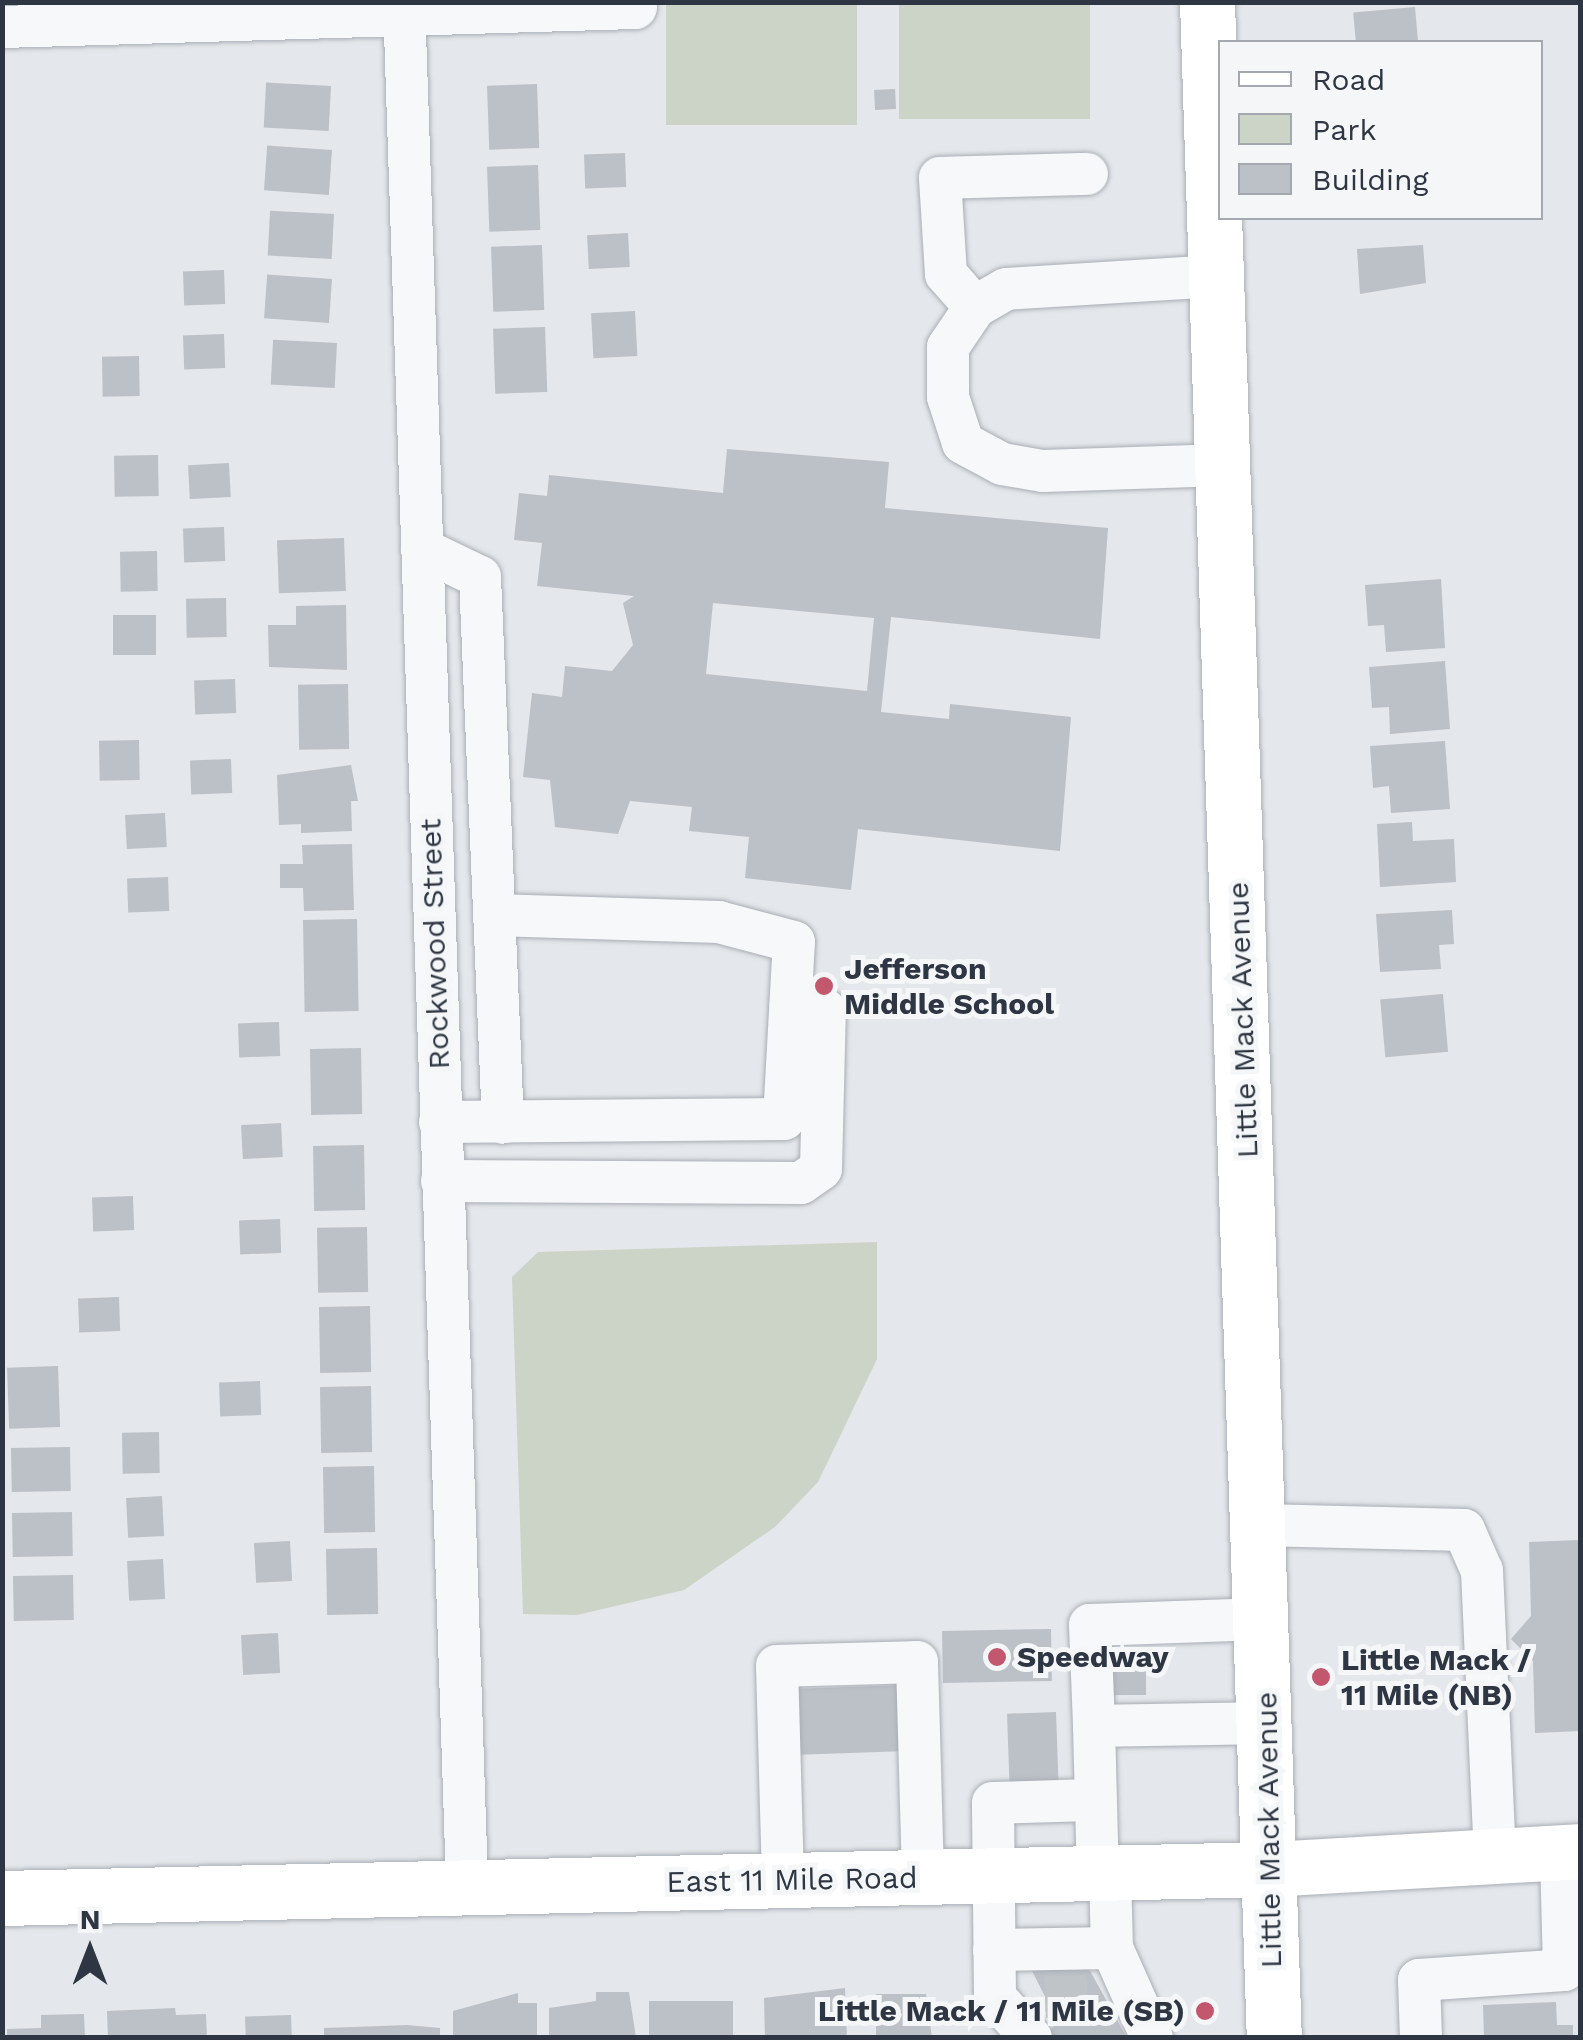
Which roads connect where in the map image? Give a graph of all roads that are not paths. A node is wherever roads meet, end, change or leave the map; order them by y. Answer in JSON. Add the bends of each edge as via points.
{"nodes":[{"id":1,"x":1207,"y":2,"type":"edge"},
{"id":2,"x":636,"y":8,"type":"dead end"},
{"id":3,"x":404,"y":9,"type":"edge"},
{"id":4,"x":2,"y":27,"type":"edge"},
{"id":5,"x":1088,"y":174,"type":"dead end"},
{"id":6,"x":1217,"y":276,"type":"junction"},
{"id":7,"x":975,"y":307,"type":"junction"},
{"id":8,"x":1224,"y":465,"type":"junction"},
{"id":9,"x":422,"y":549,"type":"junction"},
{"id":10,"x":491,"y":856,"type":"junction"},
{"id":11,"x":432,"y":857,"type":"junction"},
{"id":12,"x":494,"y":915,"type":"junction"},
{"id":13,"x":791,"y":1004,"type":"junction"},
{"id":14,"x":499,"y":1017,"type":"junction"},
{"id":15,"x":438,"y":1020,"type":"junction"},
{"id":16,"x":440,"y":1122,"type":"junction"},
{"id":17,"x":502,"y":1123,"type":"junction"},
{"id":18,"x":442,"y":1181,"type":"junction"},
{"id":19,"x":1261,"y":1525,"type":"junction"},
{"id":20,"x":1263,"y":1619,"type":"junction"},
{"id":21,"x":1266,"y":1723,"type":"junction"},
{"id":22,"x":1094,"y":1726,"type":"junction"},
{"id":23,"x":1095,"y":1800,"type":"junction"},
{"id":24,"x":1571,"y":1851,"type":"edge"},
{"id":25,"x":1495,"y":1856,"type":"junction"},
{"id":26,"x":1269,"y":1869,"type":"junction"},
{"id":27,"x":1104,"y":1874,"type":"junction"},
{"id":28,"x":993,"y":1876,"type":"junction"},
{"id":29,"x":923,"y":1878,"type":"junction"},
{"id":30,"x":783,"y":1880,"type":"junction"},
{"id":31,"x":468,"y":1886,"type":"junction"},
{"id":32,"x":2,"y":1898,"type":"edge"},
{"id":33,"x":1112,"y":1948,"type":"junction"},
{"id":34,"x":994,"y":1950,"type":"junction"},
{"id":35,"x":994,"y":1996,"type":"junction"},
{"id":36,"x":1044,"y":1997,"type":"tunnel mouth"},
{"id":37,"x":1031,"y":2038,"type":"edge"},
{"id":38,"x":1152,"y":2038,"type":"edge"},
{"id":39,"x":1274,"y":2038,"type":"edge"},
{"id":40,"x":1422,"y":2038,"type":"edge"}],
"edges":[{"from":1,"to":6,"type":"main road","name":"Little Mack Avenue"},
{"from":2,"to":3,"type":"street"},
{"from":3,"to":4,"type":"street"},
{"from":3,"to":9,"type":"street","name":"Rockwood Street"},
{"from":5,"to":7,"type":"street","via":[[940,178],[946,274]]},
{"from":6,"to":7,"type":"street","via":[[1006,289]]},
{"from":6,"to":8,"type":"main road","name":"Little Mack Avenue"},
{"from":7,"to":8,"type":"street","via":[[948,347],[948,397],[963,443],[1002,464],[1043,471]]},
{"from":8,"to":19,"type":"main road","name":"Little Mack Avenue"},
{"from":9,"to":10,"type":"street","via":[[480,577]]},
{"from":9,"to":11,"type":"street","name":"Rockwood Street"},
{"from":10,"to":11,"type":"street"},
{"from":10,"to":12,"type":"street"},
{"from":11,"to":15,"type":"street","name":"Rockwood Street"},
{"from":12,"to":13,"type":"street","via":[[719,922],[794,942]]},
{"from":12,"to":14,"type":"street"},
{"from":13,"to":17,"type":"street","via":[[784,1119]]},
{"from":13,"to":18,"type":"street","via":[[826,1010],[821,1169],[801,1183]]},
{"from":14,"to":15,"type":"street"},
{"from":14,"to":17,"type":"street"},
{"from":15,"to":16,"type":"street","name":"Rockwood Street"},
{"from":16,"to":17,"type":"street"},
{"from":16,"to":18,"type":"street","name":"Rockwood Street"},
{"from":18,"to":31,"type":"street","name":"Rockwood Street"},
{"from":19,"to":20,"type":"main road","name":"Little Mack Avenue"},
{"from":19,"to":25,"type":"street","via":[[1464,1530],[1482,1571]]},
{"from":20,"to":21,"type":"main road","name":"Little Mack Avenue"},
{"from":20,"to":22,"type":"street","via":[[1090,1625]]},
{"from":21,"to":22,"type":"street"},
{"from":21,"to":26,"type":"main road","name":"Little Mack Avenue"},
{"from":22,"to":23,"type":"street"},
{"from":23,"to":27,"type":"street"},
{"from":23,"to":28,"type":"street","via":[[993,1803]]},
{"from":24,"to":25,"type":"main road","name":"East 11 Mile Road"},
{"from":24,"to":40,"type":"street","via":[[1564,1970],[1419,1980]]},
{"from":25,"to":26,"type":"main road","name":"East 11 Mile Road"},
{"from":26,"to":27,"type":"main road","name":"East 11 Mile Road"},
{"from":26,"to":39,"type":"main road","name":"Little Mack Avenue"},
{"from":27,"to":28,"type":"main road","name":"East 11 Mile Road"},
{"from":27,"to":33,"type":"street"},
{"from":28,"to":29,"type":"main road","name":"East 11 Mile Road"},
{"from":28,"to":34,"type":"street"},
{"from":29,"to":30,"type":"main road","name":"East 11 Mile Road"},
{"from":29,"to":30,"type":"street","via":[[916,1662],[777,1666]]},
{"from":30,"to":31,"type":"main road","name":"East 11 Mile Road"},
{"from":31,"to":32,"type":"main road","name":"East 11 Mile Road"},
{"from":33,"to":34,"type":"street"},
{"from":33,"to":38,"type":"street","via":[[1118,1995]]},
{"from":34,"to":35,"type":"street"},
{"from":35,"to":36,"type":"street"},
{"from":35,"to":37,"type":"street"}]}
